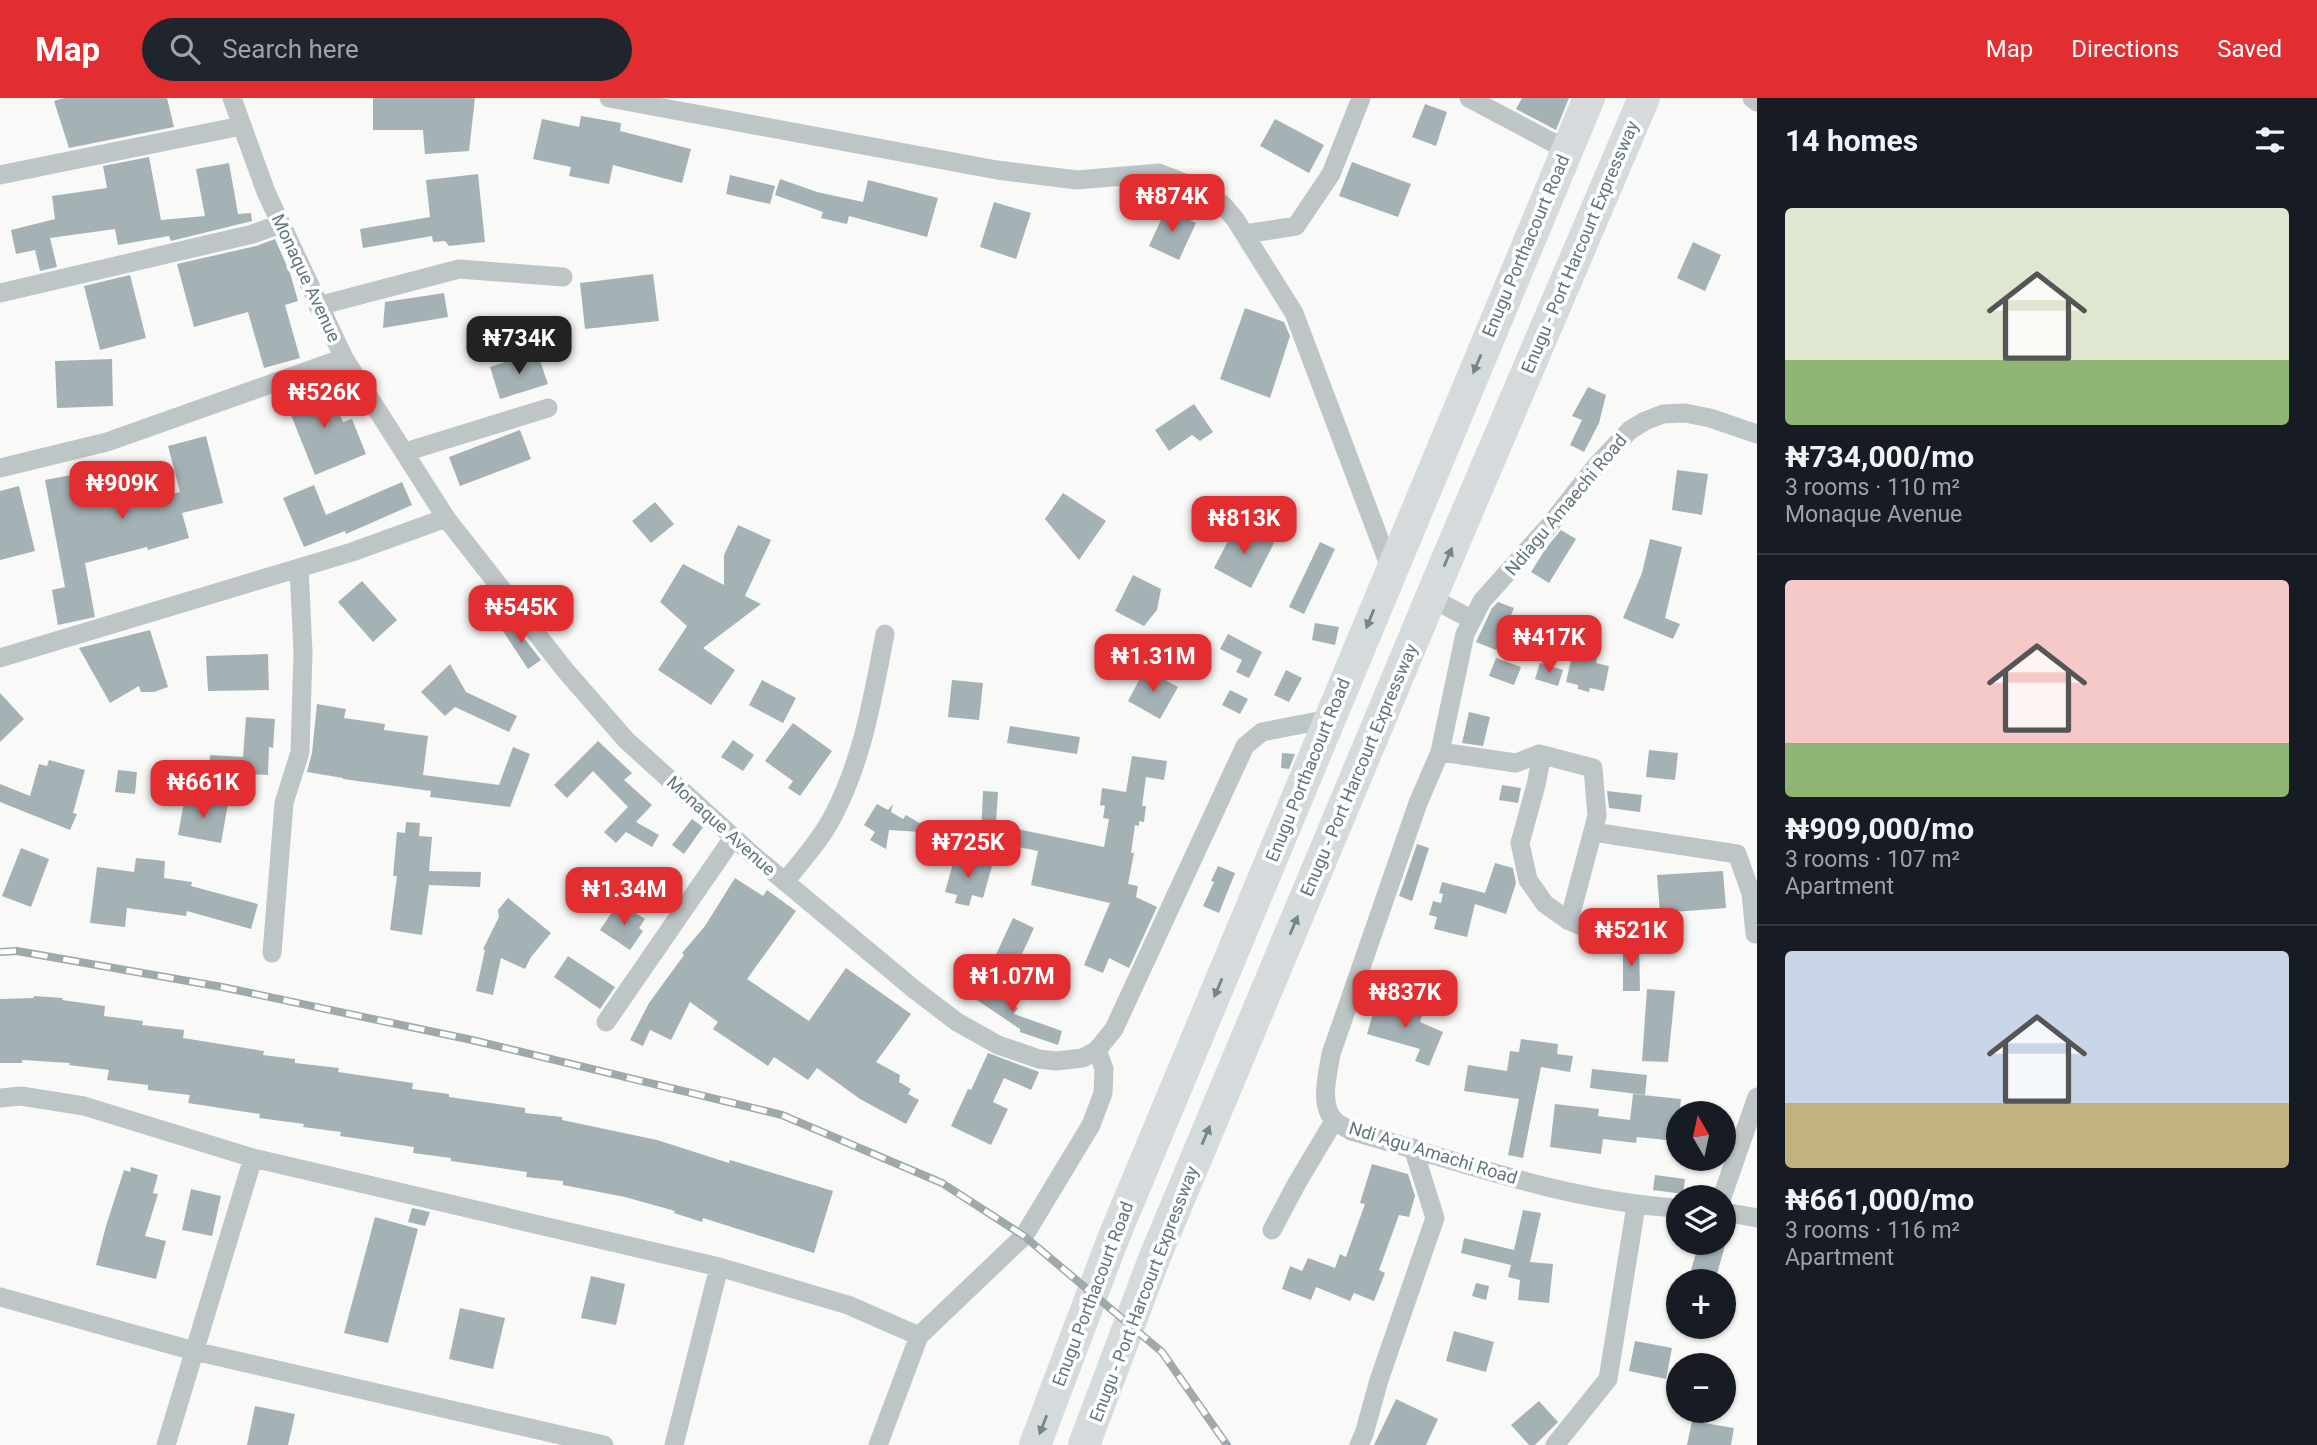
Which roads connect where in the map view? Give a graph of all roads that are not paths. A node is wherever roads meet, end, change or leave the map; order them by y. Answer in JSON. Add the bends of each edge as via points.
{"nodes":[{"id":1,"x":232,"y":98,"type":"edge"},
{"id":2,"x":609,"y":98,"type":"edge"},
{"id":3,"x":1361,"y":98,"type":"edge"},
{"id":4,"x":1468,"y":98,"type":"edge"},
{"id":5,"x":1590,"y":98,"type":"edge"},
{"id":6,"x":1644,"y":98,"type":"edge"},
{"id":7,"x":1752,"y":98,"type":"edge"},
{"id":8,"x":1757,"y":102,"type":"edge"},
{"id":9,"x":712,"y":107,"type":"edge"},
{"id":10,"x":241,"y":126,"type":"junction"},
{"id":11,"x":1567,"y":150,"type":"junction"},
{"id":12,"x":0,"y":175,"type":"edge"},
{"id":13,"x":280,"y":224,"type":"junction"},
{"id":14,"x":1245,"y":234,"type":"junction"},
{"id":15,"x":563,"y":277,"type":"dead end"},
{"id":16,"x":0,"y":293,"type":"edge"},
{"id":17,"x":318,"y":306,"type":"junction"},
{"id":18,"x":344,"y":358,"type":"junction"},
{"id":19,"x":548,"y":408,"type":"dead end"},
{"id":20,"x":1757,"y":434,"type":"edge"},
{"id":21,"x":405,"y":452,"type":"junction"},
{"id":22,"x":0,"y":468,"type":"edge"},
{"id":23,"x":446,"y":518,"type":"junction"},
{"id":24,"x":299,"y":568,"type":"junction"},
{"id":25,"x":1391,"y":570,"type":"junction"},
{"id":26,"x":1431,"y":598,"type":"junction"},
{"id":27,"x":1471,"y":619,"type":"junction"},
{"id":28,"x":885,"y":634,"type":"dead end"},
{"id":29,"x":0,"y":658,"type":"edge"},
{"id":30,"x":1329,"y":719,"type":"junction"},
{"id":31,"x":1440,"y":752,"type":"junction"},
{"id":32,"x":1539,"y":754,"type":"junction"},
{"id":33,"x":1593,"y":832,"type":"junction"},
{"id":34,"x":733,"y":838,"type":"junction"},
{"id":35,"x":785,"y":881,"type":"junction"},
{"id":36,"x":1569,"y":921,"type":"junction"},
{"id":37,"x":1755,"y":934,"type":"dead end"},
{"id":38,"x":1617,"y":940,"type":"dead end"},
{"id":39,"x":272,"y":953,"type":"dead end"},
{"id":40,"x":606,"y":1022,"type":"dead end"},
{"id":41,"x":1097,"y":1050,"type":"junction"},
{"id":42,"x":1757,"y":1097,"type":"edge"},
{"id":43,"x":0,"y":1098,"type":"edge"},
{"id":44,"x":1334,"y":1121,"type":"junction"},
{"id":45,"x":1413,"y":1148,"type":"junction"},
{"id":46,"x":254,"y":1158,"type":"junction"},
{"id":47,"x":1726,"y":1185,"type":"edge"},
{"id":48,"x":1636,"y":1206,"type":"junction"},
{"id":49,"x":1666,"y":1207,"type":"edge"},
{"id":50,"x":1736,"y":1214,"type":"edge"},
{"id":51,"x":1757,"y":1218,"type":"edge"},
{"id":52,"x":1272,"y":1230,"type":"dead end"},
{"id":53,"x":719,"y":1267,"type":"junction"},
{"id":54,"x":0,"y":1297,"type":"edge"},
{"id":55,"x":919,"y":1336,"type":"junction"},
{"id":56,"x":194,"y":1351,"type":"junction"},
{"id":57,"x":166,"y":1445,"type":"edge"},
{"id":58,"x":604,"y":1445,"type":"edge"},
{"id":59,"x":674,"y":1445,"type":"edge"},
{"id":60,"x":878,"y":1445,"type":"edge"},
{"id":61,"x":1035,"y":1445,"type":"edge"},
{"id":62,"x":1084,"y":1445,"type":"edge"},
{"id":63,"x":1359,"y":1445,"type":"edge"},
{"id":64,"x":1555,"y":1445,"type":"edge"}],
"edges":[{"from":1,"to":10,"type":"street","name":"Monaque Avenue"},
{"from":2,"to":9,"type":"street"},
{"from":3,"to":14,"type":"street","via":[[1331,174],[1296,226]]},
{"from":4,"to":11,"type":"street"},
{"from":5,"to":11,"type":"highway","name":"Enugu Porthacourt Road"},
{"from":26,"to":6,"type":"highway","name":"Enugu - Port Harcourt Expressway","one_way":true},
{"from":7,"to":8,"type":"street"},
{"from":9,"to":14,"type":"street","via":[[997,170],[1077,180],[1159,173],[1203,190],[1223,205]]},
{"from":10,"to":12,"type":"street"},
{"from":10,"to":13,"type":"street","name":"Monaque Avenue"},
{"from":11,"to":25,"type":"highway","name":"Enugu Porthacourt Road","one_way":true},
{"from":13,"to":16,"type":"street"},
{"from":13,"to":17,"type":"street","name":"Monaque Avenue"},
{"from":14,"to":25,"type":"street","via":[[1294,313]]},
{"from":15,"to":17,"type":"street","via":[[459,269]]},
{"from":17,"to":18,"type":"street","name":"Monaque Avenue"},
{"from":18,"to":21,"type":"street","name":"Monaque Avenue"},
{"from":18,"to":22,"type":"street","via":[[107,442]]},
{"from":19,"to":21,"type":"street"},
{"from":20,"to":27,"type":"street","name":"Ndiagu Amaechi Road","via":[[1685,413],[1663,414],[1637,425],[1596,466]]},
{"from":21,"to":23,"type":"street","name":"Monaque Avenue"},
{"from":23,"to":24,"type":"street"},
{"from":23,"to":34,"type":"street","name":"Monaque Avenue","via":[[626,740]]},
{"from":24,"to":29,"type":"street"},
{"from":24,"to":39,"type":"street","via":[[303,652],[300,752],[284,803]]},
{"from":25,"to":30,"type":"highway","name":"Enugu Porthacourt Road","one_way":true},
{"from":26,"to":27,"type":"street"},
{"from":62,"to":26,"type":"highway","name":"Enugu - Port Harcourt Expressway","one_way":true,"via":[[1152,1266]]},
{"from":27,"to":31,"type":"street","name":"Ndi Agu Amachi Road"},
{"from":28,"to":35,"type":"street","via":[[857,763],[833,816]]},
{"from":30,"to":41,"type":"street","via":[[1262,732],[1245,746],[1114,1029]]},
{"from":30,"to":61,"type":"highway","name":"Enugu Porthacourt Road","one_way":true,"via":[[1113,1239]]},
{"from":31,"to":32,"type":"street","via":[[1517,763]]},
{"from":31,"to":44,"type":"street","name":"Ndi Agu Amachi Road","via":[[1331,1054],[1325,1092]]},
{"from":32,"to":33,"type":"street","via":[[1593,768],[1597,816]]},
{"from":32,"to":36,"type":"street","via":[[1521,847],[1531,888]]},
{"from":33,"to":36,"type":"street"},
{"from":33,"to":37,"type":"street","via":[[1737,854],[1751,893]]},
{"from":34,"to":35,"type":"street","name":"Monaque Avenue"},
{"from":34,"to":40,"type":"street"},
{"from":35,"to":41,"type":"street","name":"Monaque Avenue","via":[[915,990],[957,1022],[999,1045],[1056,1061],[1083,1058]]},
{"from":36,"to":38,"type":"street"},
{"from":41,"to":55,"type":"street","via":[[1104,1069],[1103,1093],[1091,1125],[1024,1236]]},
{"from":42,"to":47,"type":"street"},
{"from":43,"to":46,"type":"street","via":[[21,1096],[84,1106]]},
{"from":44,"to":45,"type":"street","name":"Ndi Agu Amachi Road"},
{"from":44,"to":52,"type":"street"},
{"from":45,"to":48,"type":"street","name":"Ndi Agu Amachi Road","via":[[1494,1174]]},
{"from":45,"to":63,"type":"street","via":[[1436,1219]]},
{"from":46,"to":53,"type":"street"},
{"from":46,"to":56,"type":"street"},
{"from":48,"to":49,"type":"street","name":"Ndi Agu Amachi Road"},
{"from":48,"to":64,"type":"street","via":[[1608,1379]]},
{"from":50,"to":51,"type":"street"},
{"from":53,"to":55,"type":"street","via":[[848,1305]]},
{"from":53,"to":59,"type":"street"},
{"from":54,"to":56,"type":"street"},
{"from":55,"to":60,"type":"street"},
{"from":56,"to":57,"type":"street"},
{"from":56,"to":58,"type":"street"}]}
